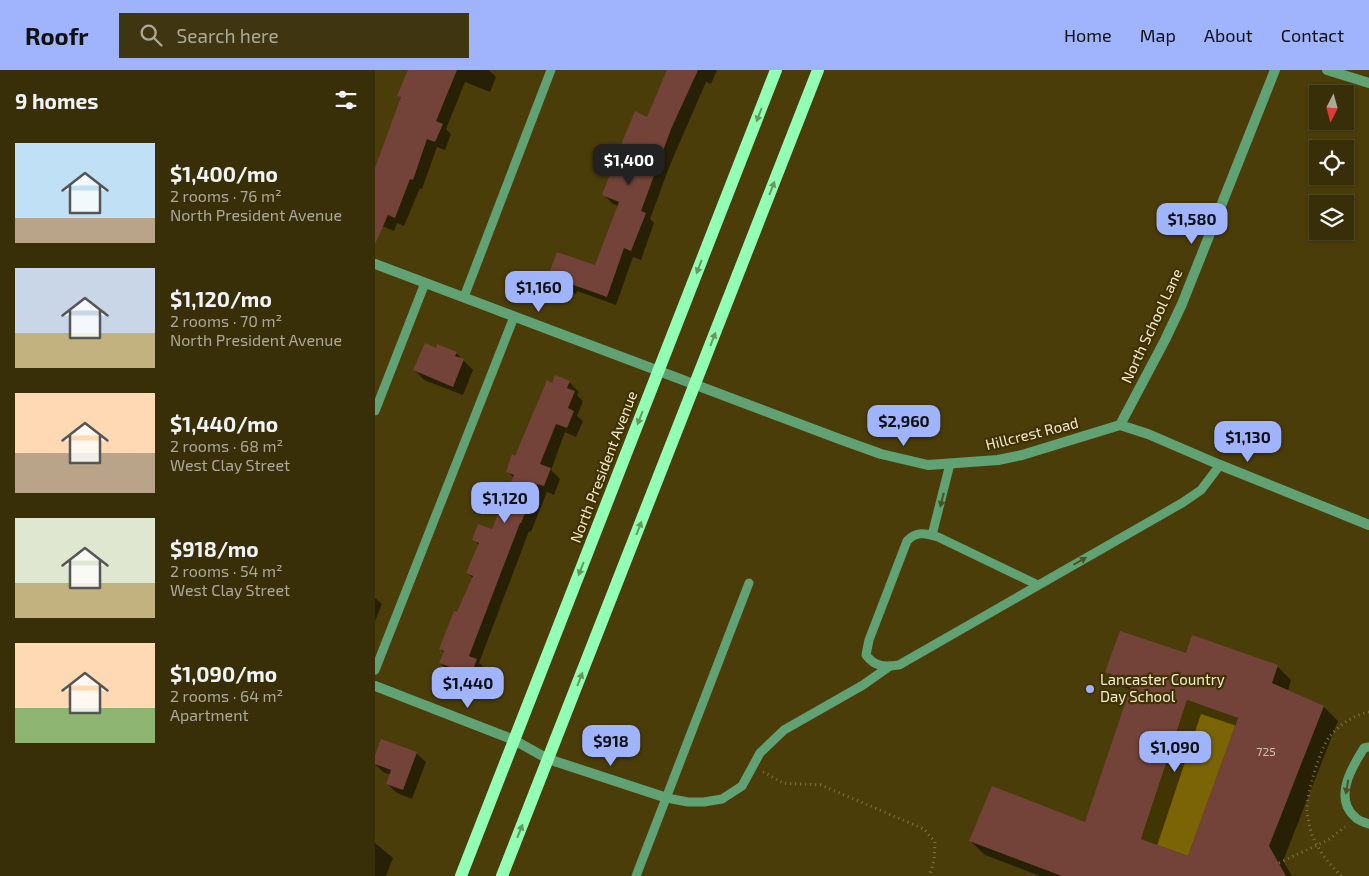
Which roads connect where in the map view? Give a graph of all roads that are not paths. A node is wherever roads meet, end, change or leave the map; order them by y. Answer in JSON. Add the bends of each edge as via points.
{"nodes":[{"id":1,"x":551,"y":70,"type":"edge"},
{"id":2,"x":776,"y":70,"type":"edge"},
{"id":3,"x":818,"y":70,"type":"edge"},
{"id":4,"x":1275,"y":70,"type":"edge"},
{"id":5,"x":1327,"y":70,"type":"edge"},
{"id":6,"x":1369,"y":83,"type":"edge"},
{"id":7,"x":375,"y":264,"type":"edge"},
{"id":8,"x":425,"y":283,"type":"junction"},
{"id":9,"x":464,"y":298,"type":"junction"},
{"id":10,"x":515,"y":316,"type":"junction"},
{"id":11,"x":659,"y":371,"type":"junction"},
{"id":12,"x":695,"y":384,"type":"junction"},
{"id":13,"x":375,"y":411,"type":"edge"},
{"id":14,"x":1120,"y":426,"type":"junction"},
{"id":15,"x":950,"y":464,"type":"junction"},
{"id":16,"x":1220,"y":466,"type":"junction"},
{"id":17,"x":1369,"y":525,"type":"edge"},
{"id":18,"x":932,"y":535,"type":"junction"},
{"id":19,"x":749,"y":583,"type":"dead end"},
{"id":20,"x":1038,"y":586,"type":"junction"},
{"id":21,"x":890,"y":666,"type":"junction"},
{"id":22,"x":375,"y":670,"type":"edge"},
{"id":23,"x":375,"y":686,"type":"edge"},
{"id":24,"x":514,"y":740,"type":"junction"},
{"id":25,"x":1369,"y":747,"type":"edge"},
{"id":26,"x":548,"y":759,"type":"junction"},
{"id":27,"x":667,"y":798,"type":"junction"},
{"id":28,"x":1369,"y":824,"type":"edge"},
{"id":29,"x":461,"y":876,"type":"edge"},
{"id":30,"x":502,"y":876,"type":"edge"},
{"id":31,"x":637,"y":876,"type":"edge"}],
"edges":[{"from":1,"to":9,"type":"lane"},
{"from":2,"to":11,"type":"main road","name":"North President Avenue","one_way":true},
{"from":12,"to":3,"type":"main road","one_way":true},
{"from":4,"to":14,"type":"street","name":"North School Lane","via":[[1182,304]]},
{"from":5,"to":6,"type":"street"},
{"from":7,"to":8,"type":"street","name":"Hillcrest Road"},
{"from":8,"to":9,"type":"street","name":"Hillcrest Road"},
{"from":8,"to":13,"type":"lane"},
{"from":9,"to":10,"type":"street","name":"Hillcrest Road"},
{"from":10,"to":11,"type":"street","name":"Hillcrest Road"},
{"from":10,"to":22,"type":"lane"},
{"from":11,"to":12,"type":"street","name":"Hillcrest Road"},
{"from":11,"to":24,"type":"main road","name":"North President Avenue","one_way":true},
{"from":12,"to":15,"type":"street","name":"Hillcrest Road","via":[[881,454],[922,465]]},
{"from":26,"to":12,"type":"main road","one_way":true},
{"from":14,"to":15,"type":"street","name":"Hillcrest Road","via":[[1006,458]]},
{"from":14,"to":16,"type":"street","via":[[1148,434]]},
{"from":15,"to":18,"type":"lane","one_way":true},
{"from":16,"to":17,"type":"street"},
{"from":20,"to":16,"type":"lane","one_way":true,"via":[[1182,503],[1201,490]]},
{"from":18,"to":20,"type":"lane"},
{"from":18,"to":21,"type":"lane","via":[[912,535],[907,542],[869,640],[866,655],[872,664]]},
{"from":19,"to":27,"type":"lane"},
{"from":20,"to":21,"type":"lane","via":[[899,665]]},
{"from":21,"to":27,"type":"lane","via":[[784,730],[760,753],[742,786],[722,799],[688,802]]},
{"from":23,"to":24,"type":"street"},
{"from":24,"to":26,"type":"street"},
{"from":24,"to":29,"type":"main road","name":"North President Avenue"},
{"from":25,"to":28,"type":"lane","one_way":true,"via":[[1364,748],[1350,770],[1345,793],[1347,808],[1356,819]]},
{"from":26,"to":27,"type":"street"},
{"from":30,"to":26,"type":"main road","one_way":true},
{"from":27,"to":31,"type":"lane"}]}
